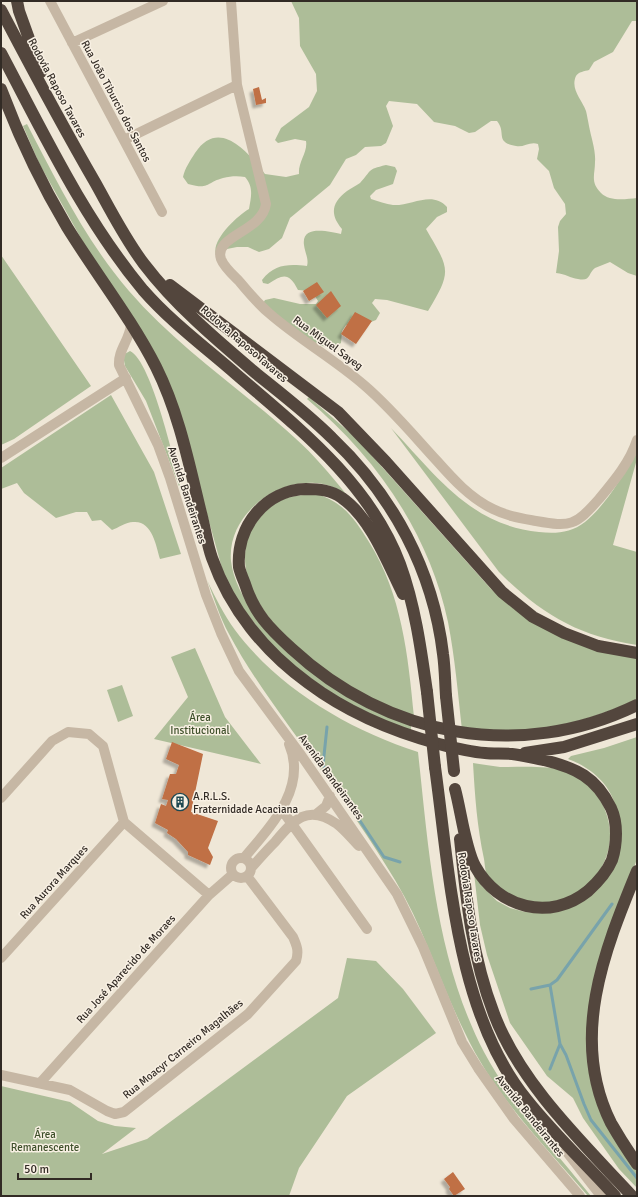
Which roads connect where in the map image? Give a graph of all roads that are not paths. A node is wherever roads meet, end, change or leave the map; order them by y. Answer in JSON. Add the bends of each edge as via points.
{"nodes":[{"id":1,"x":17,"y":1,"type":"edge"},
{"id":2,"x":50,"y":1,"type":"edge"},
{"id":3,"x":163,"y":1,"type":"edge"},
{"id":4,"x":231,"y":1,"type":"edge"},
{"id":5,"x":1,"y":10,"type":"edge"},
{"id":6,"x":72,"y":43,"type":"junction"},
{"id":7,"x":1,"y":53,"type":"edge"},
{"id":8,"x":237,"y":85,"type":"junction"},
{"id":9,"x":1,"y":89,"type":"edge"},
{"id":10,"x":57,"y":116,"type":"junction"},
{"id":11,"x":124,"y":140,"type":"junction"},
{"id":12,"x":162,"y":212,"type":"dead end"},
{"id":13,"x":126,"y":237,"type":"junction"},
{"id":14,"x":131,"y":325,"type":"junction"},
{"id":15,"x":125,"y":347,"type":"junction"},
{"id":16,"x":147,"y":351,"type":"junction"},
{"id":17,"x":126,"y":378,"type":"junction"},
{"id":18,"x":637,"y":440,"type":"edge"},
{"id":19,"x":1,"y":458,"type":"edge"},
{"id":20,"x":417,"y":624,"type":"junction"},
{"id":21,"x":637,"y":653,"type":"edge"},
{"id":22,"x":637,"y":705,"type":"edge"},
{"id":23,"x":637,"y":724,"type":"edge"},
{"id":24,"x":285,"y":734,"type":"junction"},
{"id":25,"x":518,"y":755,"type":"junction"},
{"id":26,"x":455,"y":789,"type":"junction"},
{"id":27,"x":330,"y":796,"type":"junction"},
{"id":28,"x":1,"y":798,"type":"edge"},
{"id":29,"x":282,"y":810,"type":"junction"},
{"id":30,"x":315,"y":815,"type":"junction"},
{"id":31,"x":124,"y":822,"type":"junction"},
{"id":32,"x":291,"y":823,"type":"junction"},
{"id":33,"x":244,"y":858,"type":"junction"},
{"id":34,"x":379,"y":866,"type":"junction"},
{"id":35,"x":637,"y":871,"type":"edge"},
{"id":36,"x":250,"y":872,"type":"junction"},
{"id":37,"x":233,"y":874,"type":"junction"},
{"id":38,"x":209,"y":895,"type":"junction"},
{"id":39,"x":367,"y":929,"type":"dead end"},
{"id":40,"x":1,"y":958,"type":"edge"},
{"id":41,"x":1,"y":1076,"type":"edge"},
{"id":42,"x":40,"y":1083,"type":"junction"},
{"id":43,"x":527,"y":1100,"type":"junction"},
{"id":44,"x":637,"y":1164,"type":"edge"},
{"id":45,"x":580,"y":1196,"type":"edge"},
{"id":46,"x":601,"y":1196,"type":"edge"},
{"id":47,"x":615,"y":1196,"type":"edge"},
{"id":48,"x":632,"y":1196,"type":"edge"}],
"edges":[{"from":1,"to":10,"type":"highway"},
{"from":2,"to":6,"type":"street","name":"Rua João Tiburcio dos Santos"},
{"from":3,"to":6,"type":"street"},
{"from":4,"to":8,"type":"street","name":"Rua Miguel Sayeg"},
{"from":5,"to":10,"type":"highway","name":"Rodovia Raposo Tavares"},
{"from":6,"to":11,"type":"street","name":"Rua João Tiburcio dos Santos"},
{"from":7,"to":20,"type":"highway","via":[[72,186],[121,262],[176,324],[326,453],[367,505],[400,563]]},
{"from":8,"to":11,"type":"street"},
{"from":8,"to":18,"type":"street","name":"Rua Miguel Sayeg","via":[[266,204],[262,217],[257,222],[223,245],[220,254],[223,264],[268,313],[371,391],[457,483],[491,508],[511,516],[559,525],[570,523],[585,515],[615,480]]},
{"from":9,"to":14,"type":"highway","via":[[20,138],[65,223]]},
{"from":10,"to":13,"type":"highway","name":"Rodovia Raposo Tavares"},
{"from":11,"to":12,"type":"street","name":"Rua João Tiburcio dos Santos"},
{"from":13,"to":21,"type":"highway","via":[[154,270],[176,290],[338,412],[502,592],[533,616],[564,633],[598,646]]},
{"from":13,"to":26,"type":"highway","name":"Rodovia Raposo Tavares","bridge":true,"via":[[169,293],[225,347],[332,438],[359,466],[401,524],[421,563],[434,604],[444,654]]},
{"from":14,"to":15,"type":"street","name":"Avenida Bandeirantes"},
{"from":14,"to":16,"type":"highway"},
{"from":15,"to":16,"type":"street","via":[[137,346]]},
{"from":15,"to":17,"type":"street","name":"Avenida Bandeirantes","via":[[118,357]]},
{"from":16,"to":25,"type":"highway","via":[[174,411],[212,557],[225,588],[242,617],[264,645],[307,682],[361,717],[442,745],[483,753]]},
{"from":17,"to":19,"type":"street"},
{"from":17,"to":24,"type":"street","name":"Avenida Bandeirantes","via":[[161,451],[206,595],[221,633],[239,671]]},
{"from":20,"to":22,"type":"highway","via":[[374,537],[357,512],[342,498],[318,489],[288,491],[263,506],[252,517],[241,542],[239,567],[250,600],[266,624],[302,658],[349,693],[375,707],[439,730],[483,736],[517,736],[561,730],[602,719]]},
{"from":20,"to":43,"type":"highway","name":"Rodovia Raposo Tavares","bridge":true,"via":[[461,949],[473,996],[488,1036]]},
{"from":23,"to":25,"type":"highway","via":[[564,747]]},
{"from":24,"to":27,"type":"street","name":"Avenida Bandeirantes"},
{"from":24,"to":29,"type":"street","via":[[293,753],[295,767],[290,791]]},
{"from":25,"to":26,"type":"highway","via":[[567,766],[586,775],[606,796],[614,814],[616,840],[611,862],[599,881],[578,898],[555,907],[532,908],[510,901],[490,887],[475,866]]},
{"from":26,"to":48,"type":"highway","name":"Rodovia Raposo Tavares","via":[[474,950],[494,1015],[520,1064],[537,1089]]},
{"from":27,"to":30,"type":"street","via":[[326,806]]},
{"from":27,"to":34,"type":"street","name":"Avenida Bandeirantes"},
{"from":28,"to":31,"type":"street","via":[[52,742],[68,732],[89,734],[102,746]]},
{"from":29,"to":32,"type":"street"},
{"from":29,"to":33,"type":"street"},
{"from":30,"to":32,"type":"street","via":[[306,814]]},
{"from":30,"to":34,"type":"street","via":[[338,825]]},
{"from":31,"to":38,"type":"street"},
{"from":31,"to":40,"type":"street","name":"Rua Aurora Marques"},
{"from":32,"to":36,"type":"street"},
{"from":32,"to":39,"type":"street"},
{"from":33,"to":36,"type":"street","via":[[249,861]]},
{"from":33,"to":37,"type":"street","via":[[237,858],[232,862]]},
{"from":34,"to":45,"type":"street","name":"Avenida Bandeirantes","via":[[412,922],[466,1049],[495,1094]]},
{"from":35,"to":44,"type":"highway","via":[[602,963],[594,999],[591,1032],[592,1060],[601,1095],[611,1122]]},
{"from":36,"to":37,"type":"street","via":[[241,878]]},
{"from":36,"to":42,"type":"street","name":"Rua Moacyr Carneiro Magalhães","via":[[293,937],[298,946],[298,954],[296,961],[248,1014],[124,1112],[111,1113],[70,1090]]},
{"from":37,"to":38,"type":"street","name":"Rua José Aparecido de Moraes"},
{"from":38,"to":42,"type":"street","name":"Rua José Aparecido de Moraes"},
{"from":41,"to":42,"type":"street","name":"Rua Moacyr Carneiro Magalhães"},
{"from":43,"to":46,"type":"street"},
{"from":43,"to":47,"type":"highway","name":"Rodovia Raposo Tavares"}]}
